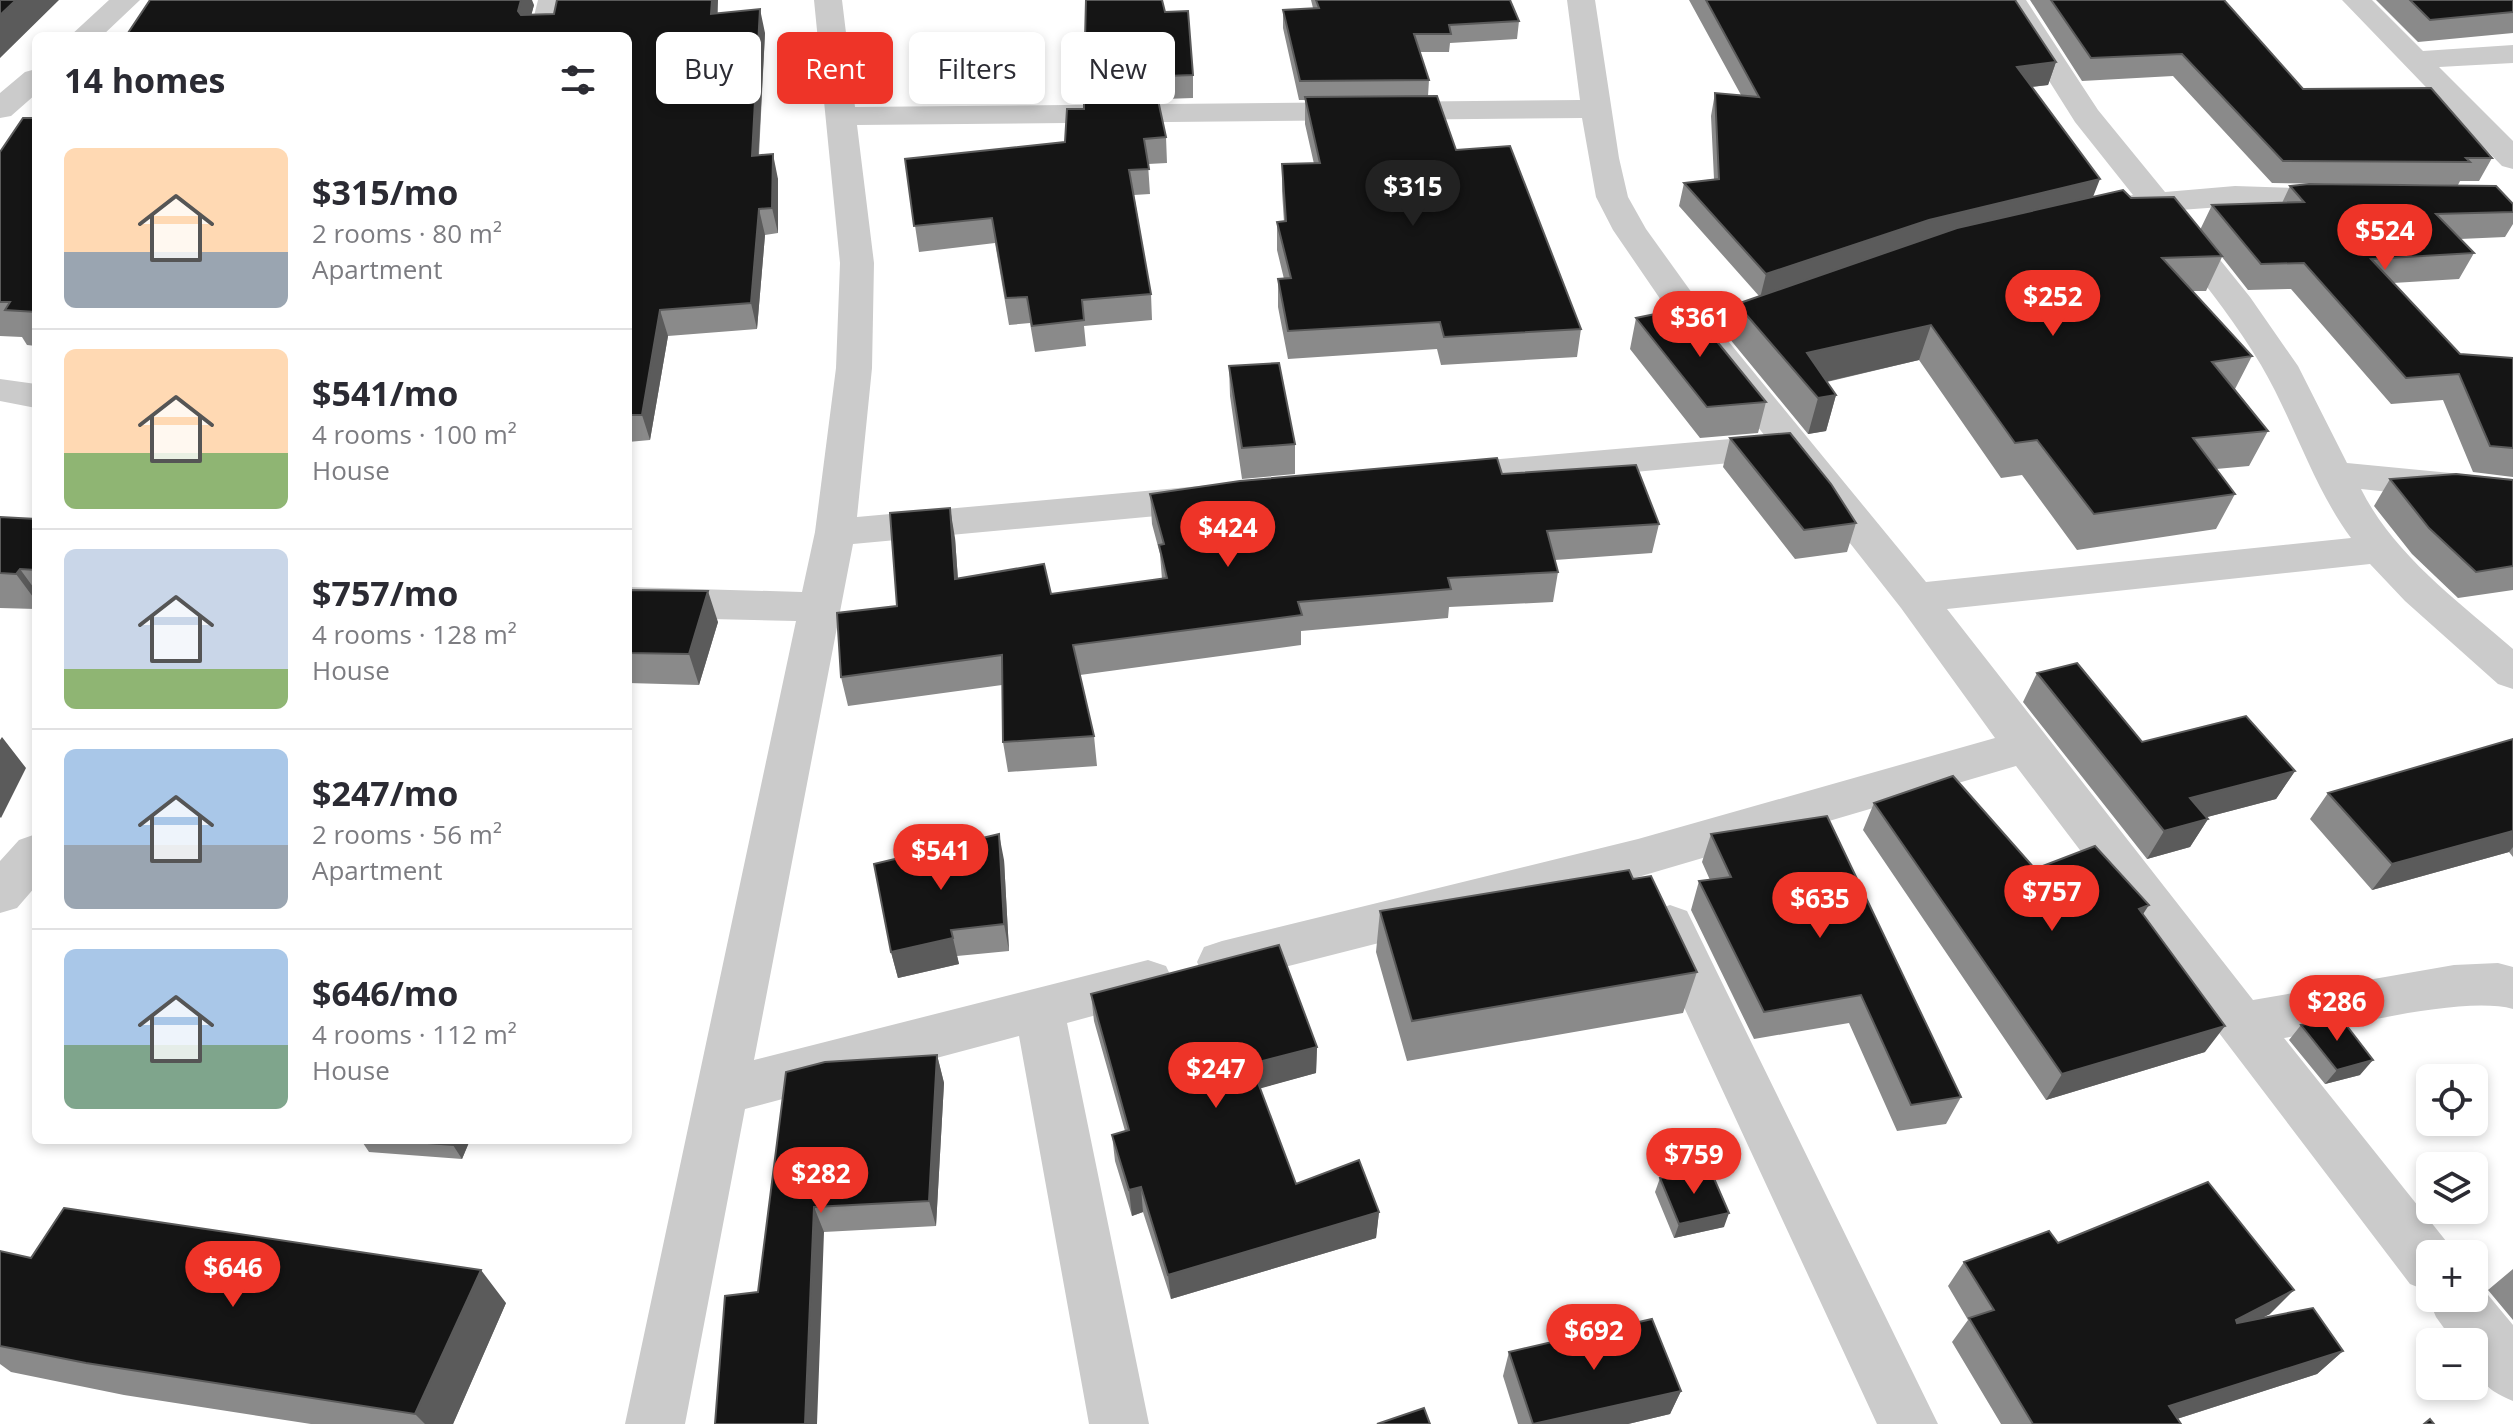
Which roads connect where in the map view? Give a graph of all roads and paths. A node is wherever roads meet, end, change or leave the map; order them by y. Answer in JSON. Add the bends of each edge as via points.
{"nodes":[{"id":1,"x":126,"y":0,"type":"edge"},
{"id":2,"x":552,"y":0,"type":"edge"},
{"id":3,"x":828,"y":0,"type":"edge"},
{"id":4,"x":1581,"y":0,"type":"edge"},
{"id":5,"x":2012,"y":0,"type":"edge"},
{"id":6,"x":2356,"y":0,"type":"edge"},
{"id":7,"x":90,"y":32,"type":"edge"},
{"id":8,"x":545,"y":32,"type":"edge"},
{"id":9,"x":2513,"y":54,"type":"edge"},
{"id":10,"x":2417,"y":60,"type":"junction"},
{"id":11,"x":32,"y":81,"type":"edge"},
{"id":12,"x":0,"y":109,"type":"edge"},
{"id":13,"x":1597,"y":109,"type":"junction"},
{"id":14,"x":842,"y":116,"type":"junction"},
{"id":15,"x":2513,"y":159,"type":"edge"},
{"id":16,"x":2374,"y":197,"type":"edge"},
{"id":17,"x":2155,"y":200,"type":"junction"},
{"id":18,"x":2112,"y":210,"type":"edge"},
{"id":19,"x":0,"y":390,"type":"edge"},
{"id":20,"x":32,"y":395,"type":"edge"},
{"id":21,"x":1794,"y":445,"type":"junction"},
{"id":22,"x":2333,"y":474,"type":"junction"},
{"id":23,"x":1401,"y":481,"type":"edge"},
{"id":24,"x":2513,"y":492,"type":"edge"},
{"id":25,"x":1244,"y":495,"type":"edge"},
{"id":26,"x":835,"y":532,"type":"junction"},
{"id":27,"x":2380,"y":549,"type":"junction"},
{"id":28,"x":1916,"y":598,"type":"junction"},
{"id":29,"x":632,"y":602,"type":"edge"},
{"id":30,"x":821,"y":607,"type":"junction"},
{"id":31,"x":2513,"y":673,"type":"edge"},
{"id":32,"x":2026,"y":746,"type":"junction"},
{"id":33,"x":32,"y":858,"type":"edge"},
{"id":34,"x":1638,"y":858,"type":"junction"},
{"id":35,"x":0,"y":894,"type":"edge"},
{"id":36,"x":2513,"y":988,"type":"edge"},
{"id":37,"x":1039,"y":1008,"type":"junction"},
{"id":38,"x":2244,"y":1023,"type":"junction"},
{"id":39,"x":721,"y":1092,"type":"junction"},
{"id":40,"x":2416,"y":1247,"type":"edge"},
{"id":41,"x":2467,"y":1312,"type":"edge"},
{"id":42,"x":2513,"y":1372,"type":"edge"},
{"id":43,"x":655,"y":1424,"type":"edge"},
{"id":44,"x":1119,"y":1424,"type":"edge"},
{"id":45,"x":1908,"y":1424,"type":"edge"}],
"edges":[{"from":1,"to":7,"type":"street"},
{"from":2,"to":8,"type":"street"},
{"from":3,"to":14,"type":"street"},
{"from":4,"to":13,"type":"street"},
{"from":5,"to":17,"type":"street","via":[[2086,115]]},
{"from":6,"to":10,"type":"street"},
{"from":9,"to":10,"type":"street"},
{"from":10,"to":15,"type":"street"},
{"from":11,"to":12,"type":"street"},
{"from":13,"to":14,"type":"street"},
{"from":13,"to":21,"type":"street","via":[[1612,197],[1630,230],[1716,328]]},
{"from":14,"to":26,"type":"street","via":[[857,263],[854,368]]},
{"from":16,"to":17,"type":"street"},
{"from":17,"to":18,"type":"street"},
{"from":17,"to":22,"type":"street","via":[[2280,366]]},
{"from":19,"to":20,"type":"street"},
{"from":21,"to":23,"type":"street"},
{"from":21,"to":28,"type":"street"},
{"from":22,"to":24,"type":"street"},
{"from":22,"to":27,"type":"street"},
{"from":25,"to":26,"type":"street"},
{"from":26,"to":30,"type":"street"},
{"from":27,"to":28,"type":"street"},
{"from":27,"to":31,"type":"street"},
{"from":28,"to":32,"type":"street"},
{"from":29,"to":30,"type":"street"},
{"from":30,"to":39,"type":"street"},
{"from":32,"to":34,"type":"street"},
{"from":32,"to":38,"type":"street"},
{"from":33,"to":35,"type":"street"},
{"from":34,"to":37,"type":"street"},
{"from":34,"to":45,"type":"street"},
{"from":36,"to":38,"type":"street","via":[[2454,986]]},
{"from":37,"to":39,"type":"street"},
{"from":37,"to":44,"type":"street"},
{"from":38,"to":40,"type":"street"},
{"from":39,"to":43,"type":"street"},
{"from":41,"to":42,"type":"street"}]}
